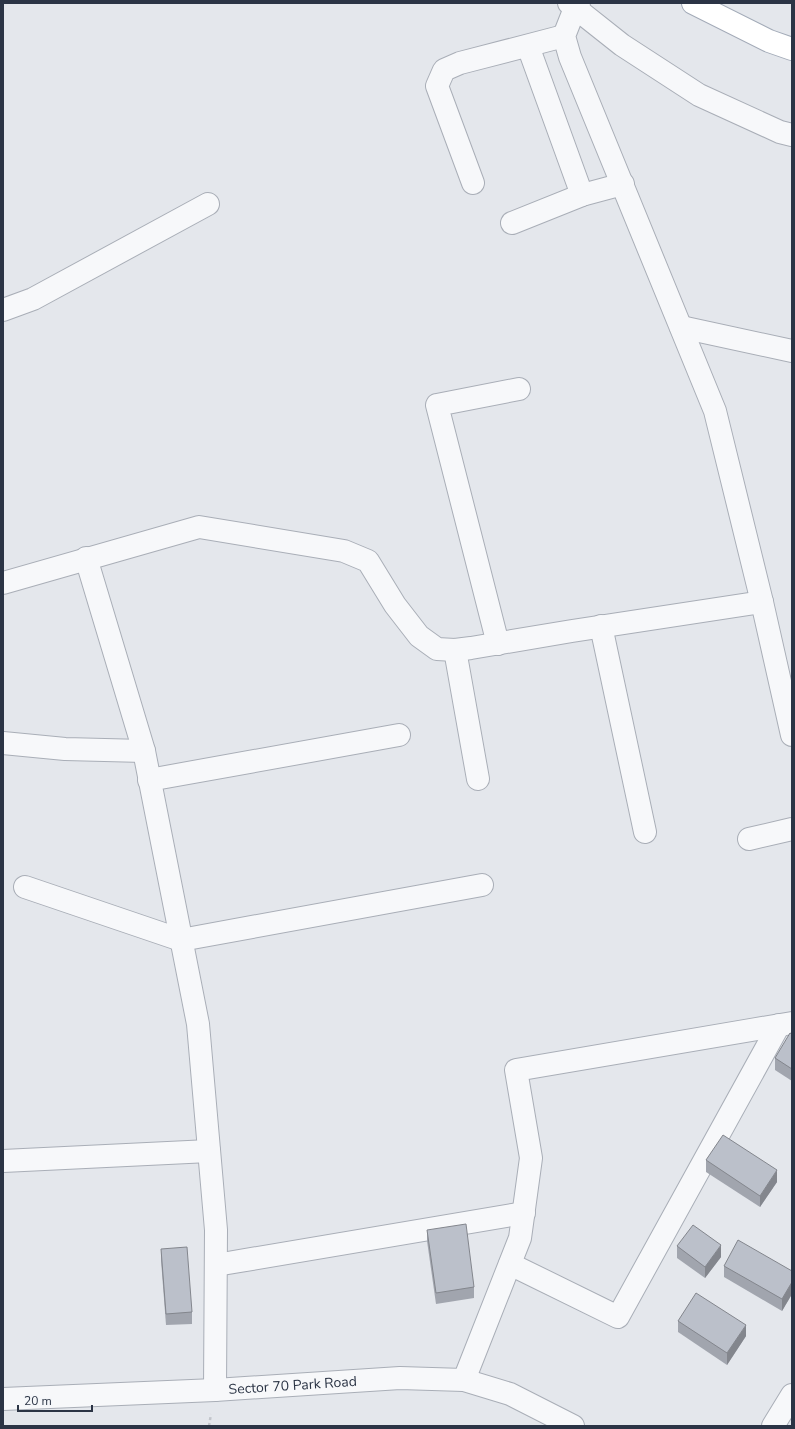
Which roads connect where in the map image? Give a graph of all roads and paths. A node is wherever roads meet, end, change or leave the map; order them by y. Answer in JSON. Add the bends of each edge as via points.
{"nodes":[{"id":1,"x":693,"y":3,"type":"edge"},
{"id":2,"x":574,"y":5,"type":"edge"},
{"id":3,"x":564,"y":36,"type":"junction"},
{"id":4,"x":528,"y":46,"type":"junction"},
{"id":5,"x":792,"y":49,"type":"edge"},
{"id":6,"x":792,"y":135,"type":"edge"},
{"id":7,"x":473,"y":183,"type":"dead end"},
{"id":8,"x":623,"y":184,"type":"junction"},
{"id":9,"x":582,"y":195,"type":"junction"},
{"id":10,"x":208,"y":204,"type":"dead end"},
{"id":11,"x":512,"y":223,"type":"dead end"},
{"id":12,"x":3,"y":310,"type":"edge"},
{"id":13,"x":681,"y":327,"type":"junction"},
{"id":14,"x":792,"y":351,"type":"edge"},
{"id":15,"x":519,"y":389,"type":"dead end"},
{"id":16,"x":86,"y":558,"type":"junction"},
{"id":17,"x":3,"y":583,"type":"edge"},
{"id":18,"x":762,"y":602,"type":"junction"},
{"id":19,"x":601,"y":626,"type":"junction"},
{"id":20,"x":498,"y":644,"type":"junction"},
{"id":21,"x":455,"y":650,"type":"junction"},
{"id":22,"x":399,"y":735,"type":"dead end"},
{"id":23,"x":792,"y":735,"type":"edge"},
{"id":24,"x":3,"y":743,"type":"edge"},
{"id":25,"x":144,"y":751,"type":"junction"},
{"id":26,"x":478,"y":779,"type":"dead end"},
{"id":27,"x":149,"y":780,"type":"junction"},
{"id":28,"x":792,"y":829,"type":"edge"},
{"id":29,"x":644,"y":832,"type":"dead end"},
{"id":30,"x":749,"y":839,"type":"dead end"},
{"id":31,"x":482,"y":885,"type":"dead end"},
{"id":32,"x":25,"y":887,"type":"dead end"},
{"id":33,"x":181,"y":940,"type":"junction"},
{"id":34,"x":785,"y":1024,"type":"edge"},
{"id":35,"x":209,"y":1151,"type":"junction"},
{"id":36,"x":3,"y":1161,"type":"edge"},
{"id":37,"x":524,"y":1213,"type":"junction"},
{"id":38,"x":510,"y":1264,"type":"junction"},
{"id":39,"x":216,"y":1265,"type":"junction"},
{"id":40,"x":464,"y":1380,"type":"junction"},
{"id":41,"x":215,"y":1390,"type":"junction"},
{"id":42,"x":792,"y":1395,"type":"edge"},
{"id":43,"x":3,"y":1399,"type":"edge"},
{"id":44,"x":573,"y":1426,"type":"edge"},
{"id":45,"x":773,"y":1426,"type":"edge"}],
"edges":[{"from":1,"to":5,"type":"main road","via":[[769,41]]},
{"from":2,"to":3,"type":"street"},
{"from":2,"to":6,"type":"street","via":[[622,44],[699,95]]},
{"from":3,"to":4,"type":"street"},
{"from":3,"to":8,"type":"street","via":[[570,57]]},
{"from":4,"to":7,"type":"street","via":[[460,63],[444,70],[437,86]]},
{"from":4,"to":9,"type":"street"},
{"from":8,"to":9,"type":"street"},
{"from":8,"to":13,"type":"street"},
{"from":9,"to":11,"type":"street"},
{"from":10,"to":12,"type":"street","via":[[33,299]]},
{"from":13,"to":14,"type":"street"},
{"from":13,"to":18,"type":"street","via":[[715,411]]},
{"from":15,"to":20,"type":"street","via":[[437,405]]},
{"from":16,"to":17,"type":"street"},
{"from":16,"to":21,"type":"street","via":[[199,527],[344,551],[368,560],[395,605],[419,636],[437,649]]},
{"from":16,"to":25,"type":"street"},
{"from":18,"to":19,"type":"street"},
{"from":18,"to":23,"type":"street"},
{"from":19,"to":20,"type":"street"},
{"from":19,"to":29,"type":"street"},
{"from":20,"to":21,"type":"street"},
{"from":21,"to":26,"type":"street"},
{"from":22,"to":27,"type":"street"},
{"from":24,"to":25,"type":"street","via":[[65,749]]},
{"from":25,"to":27,"type":"street"},
{"from":27,"to":33,"type":"street"},
{"from":28,"to":30,"type":"street"},
{"from":31,"to":33,"type":"street"},
{"from":32,"to":33,"type":"street"},
{"from":33,"to":35,"type":"street","via":[[198,1024]]},
{"from":34,"to":37,"type":"street","via":[[516,1070],[531,1158]]},
{"from":34,"to":38,"type":"street","via":[[618,1317]]},
{"from":35,"to":36,"type":"street"},
{"from":35,"to":39,"type":"street","via":[[216,1230]]},
{"from":37,"to":38,"type":"street","via":[[520,1238]]},
{"from":37,"to":39,"type":"street"},
{"from":38,"to":40,"type":"street"},
{"from":39,"to":41,"type":"street"},
{"from":40,"to":41,"type":"street","name":"Sector 70 Park Road","via":[[400,1378]]},
{"from":40,"to":44,"type":"street","name":"Sector 70 Park Road","via":[[510,1394]]},
{"from":41,"to":43,"type":"street","name":"Sector 70 Park Road"},
{"from":42,"to":45,"type":"street"}]}
